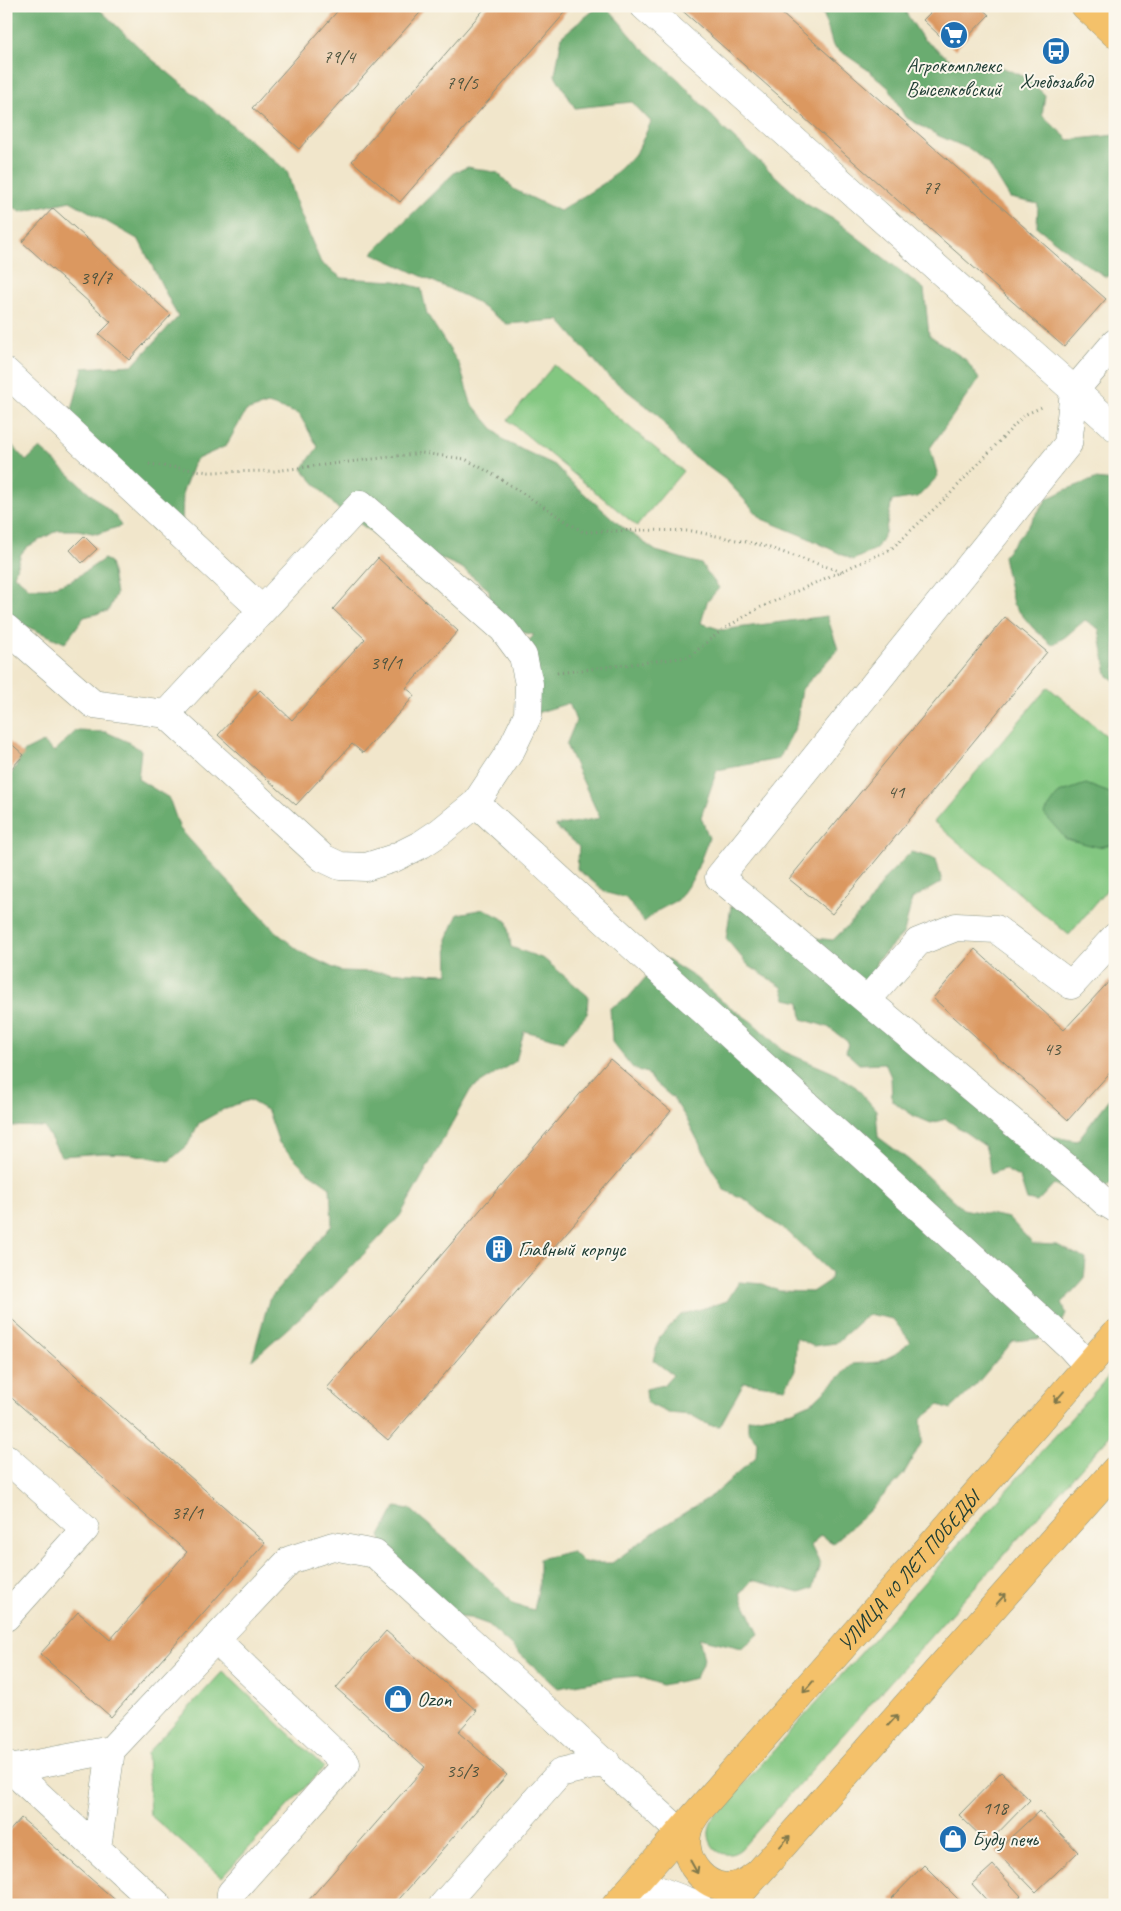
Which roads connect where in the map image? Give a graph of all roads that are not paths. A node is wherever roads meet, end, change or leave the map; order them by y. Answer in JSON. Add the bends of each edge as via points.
{"nodes":[{"id":1,"x":644,"y":6,"type":"edge"},
{"id":2,"x":1084,"y":6,"type":"edge"},
{"id":3,"x":1115,"y":34,"type":"edge"},
{"id":4,"x":1115,"y":343,"type":"edge"},
{"id":5,"x":6,"y":372,"type":"edge"},
{"id":6,"x":1074,"y":391,"type":"junction"},
{"id":7,"x":1115,"y":427,"type":"edge"},
{"id":8,"x":262,"y":610,"type":"junction"},
{"id":9,"x":6,"y":628,"type":"edge"},
{"id":10,"x":166,"y":714,"type":"junction"},
{"id":11,"x":476,"y":803,"type":"junction"},
{"id":12,"x":1115,"y":937,"type":"edge"},
{"id":13,"x":867,"y":1000,"type":"junction"},
{"id":14,"x":1115,"y":1208,"type":"edge"},
{"id":15,"x":1115,"y":1334,"type":"edge"},
{"id":16,"x":1087,"y":1365,"type":"junction"},
{"id":17,"x":6,"y":1458,"type":"edge"},
{"id":18,"x":1115,"y":1470,"type":"edge"},
{"id":19,"x":6,"y":1617,"type":"edge"},
{"id":20,"x":215,"y":1639,"type":"junction"},
{"id":21,"x":111,"y":1750,"type":"junction"},
{"id":22,"x":606,"y":1762,"type":"junction"},
{"id":23,"x":8,"y":1767,"type":"edge"},
{"id":24,"x":702,"y":1807,"type":"junction"},
{"id":25,"x":680,"y":1832,"type":"junction"},
{"id":26,"x":97,"y":1848,"type":"junction"},
{"id":27,"x":760,"y":1870,"type":"junction"},
{"id":28,"x":636,"y":1882,"type":"junction"},
{"id":29,"x":158,"y":1905,"type":"edge"},
{"id":30,"x":230,"y":1905,"type":"edge"},
{"id":31,"x":443,"y":1905,"type":"edge"},
{"id":32,"x":616,"y":1905,"type":"edge"},
{"id":33,"x":698,"y":1905,"type":"edge"},
{"id":34,"x":730,"y":1905,"type":"edge"}],
"edges":[{"from":1,"to":6,"type":"street"},
{"from":2,"to":3,"type":"main road"},
{"from":4,"to":6,"type":"street"},
{"from":5,"to":8,"type":"street"},
{"from":6,"to":7,"type":"street"},
{"from":6,"to":13,"type":"street","via":[[1068,444],[719,877]]},
{"from":8,"to":10,"type":"street"},
{"from":8,"to":11,"type":"street","via":[[361,504],[503,629],[523,656],[529,684],[528,715],[512,750]]},
{"from":9,"to":10,"type":"street","via":[[93,704]]},
{"from":10,"to":11,"type":"street","via":[[323,858],[340,866],[366,867],[394,858],[422,844]]},
{"from":11,"to":16,"type":"street"},
{"from":12,"to":13,"type":"street","via":[[1071,985],[996,929],[956,927],[918,942]]},
{"from":13,"to":14,"type":"street"},
{"from":15,"to":16,"type":"main road","name":"УЛИЦА 40 ЛЕТ ПОБЕДЫ"},
{"from":16,"to":24,"type":"main road","name":"УЛИЦА 40 ЛЕТ ПОБЕДЫ","one_way":true},
{"from":17,"to":19,"type":"street","via":[[85,1529]]},
{"from":27,"to":18,"type":"main road","name":"УЛИЦА 40 ЛЕТ ПОБЕДЫ","one_way":true},
{"from":20,"to":21,"type":"street"},
{"from":20,"to":22,"type":"street","via":[[290,1560],[333,1546],[375,1554]]},
{"from":20,"to":30,"type":"street","via":[[346,1764],[231,1893]]},
{"from":21,"to":23,"type":"street"},
{"from":21,"to":26,"type":"street"},
{"from":22,"to":25,"type":"street"},
{"from":22,"to":31,"type":"street","via":[[560,1773]]},
{"from":23,"to":26,"type":"street"},
{"from":24,"to":25,"type":"main road","name":"УЛИЦА 40 ЛЕТ ПОБЕДЫ"},
{"from":24,"to":27,"type":"main road","name":"УЛИЦА 40 ЛЕТ ПОБЕДЫ","one_way":true,"via":[[687,1833],[687,1848],[698,1875],[710,1885],[735,1888],[745,1884]]},
{"from":25,"to":28,"type":"main road","name":"УЛИЦА 40 ЛЕТ ПОБЕДЫ"},
{"from":26,"to":29,"type":"street"},
{"from":27,"to":34,"type":"main road","name":"УЛИЦА 40 ЛЕТ ПОБЕДЫ"},
{"from":28,"to":32,"type":"main road","name":"УЛИЦА 40 ЛЕТ ПОБЕДЫ"},
{"from":28,"to":33,"type":"street"}]}
